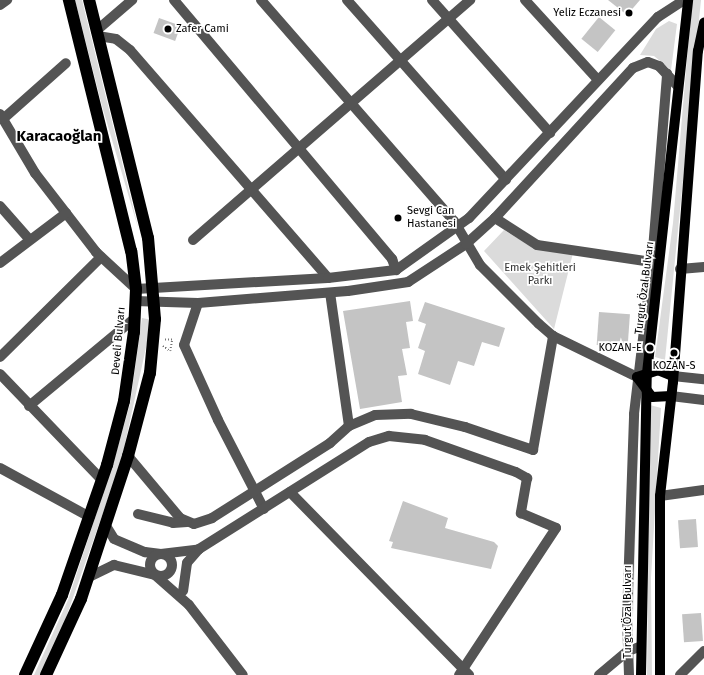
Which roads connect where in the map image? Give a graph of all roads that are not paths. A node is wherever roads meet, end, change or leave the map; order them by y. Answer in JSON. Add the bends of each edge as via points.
{"nodes":[{"id":1,"x":7,"y":0,"type":"edge"},
{"id":2,"x":69,"y":0,"type":"edge"},
{"id":3,"x":89,"y":0,"type":"edge"},
{"id":4,"x":132,"y":0,"type":"edge"},
{"id":5,"x":174,"y":0,"type":"edge"},
{"id":6,"x":261,"y":0,"type":"edge"},
{"id":7,"x":347,"y":0,"type":"edge"},
{"id":8,"x":432,"y":0,"type":"edge"},
{"id":9,"x":470,"y":0,"type":"edge"},
{"id":10,"x":525,"y":0,"type":"edge"},
{"id":11,"x":684,"y":0,"type":"edge"},
{"id":12,"x":688,"y":0,"type":"edge"},
{"id":13,"x":0,"y":5,"type":"edge"},
{"id":14,"x":449,"y":19,"type":"junction"},
{"id":15,"x":704,"y":23,"type":"edge"},
{"id":16,"x":97,"y":33,"type":"junction"},
{"id":17,"x":701,"y":51,"type":"edge"},
{"id":18,"x":401,"y":61,"type":"junction"},
{"id":19,"x":66,"y":63,"type":"dead end"},
{"id":20,"x":667,"y":74,"type":"junction"},
{"id":21,"x":598,"y":80,"type":"junction"},
{"id":22,"x":677,"y":85,"type":"junction"},
{"id":23,"x":354,"y":103,"type":"junction"},
{"id":24,"x":2,"y":116,"type":"edge"},
{"id":25,"x":550,"y":133,"type":"junction"},
{"id":26,"x":301,"y":149,"type":"junction"},
{"id":27,"x":506,"y":180,"type":"junction"},
{"id":28,"x":252,"y":191,"type":"junction"},
{"id":29,"x":0,"y":206,"type":"edge"},
{"id":30,"x":66,"y":213,"type":"junction"},
{"id":31,"x":495,"y":218,"type":"junction"},
{"id":32,"x":456,"y":226,"type":"junction"},
{"id":33,"x":29,"y":239,"type":"junction"},
{"id":34,"x":193,"y":240,"type":"dead end"},
{"id":35,"x":466,"y":244,"type":"junction"},
{"id":36,"x":101,"y":257,"type":"junction"},
{"id":37,"x":652,"y":262,"type":"junction"},
{"id":38,"x":0,"y":263,"type":"edge"},
{"id":39,"x":704,"y":267,"type":"edge"},
{"id":40,"x":680,"y":269,"type":"junction"},
{"id":41,"x":396,"y":270,"type":"junction"},
{"id":42,"x":328,"y":278,"type":"junction"},
{"id":43,"x":155,"y":290,"type":"junction"},
{"id":44,"x":330,"y":293,"type":"junction"},
{"id":45,"x":135,"y":295,"type":"junction"},
{"id":46,"x":155,"y":303,"type":"junction"},
{"id":47,"x":198,"y":303,"type":"junction"},
{"id":48,"x":135,"y":318,"type":"junction"},
{"id":49,"x":553,"y":336,"type":"junction"},
{"id":50,"x":0,"y":357,"type":"edge"},
{"id":51,"x":0,"y":374,"type":"edge"},
{"id":52,"x":642,"y":375,"type":"junction"},
{"id":53,"x":673,"y":376,"type":"junction"},
{"id":54,"x":704,"y":379,"type":"edge"},
{"id":55,"x":646,"y":390,"type":"junction"},
{"id":56,"x":671,"y":396,"type":"junction"},
{"id":57,"x":704,"y":400,"type":"edge"},
{"id":58,"x":29,"y":406,"type":"junction"},
{"id":59,"x":349,"y":426,"type":"junction"},
{"id":60,"x":128,"y":456,"type":"junction"},
{"id":61,"x":0,"y":468,"type":"edge"},
{"id":62,"x":102,"y":480,"type":"junction"},
{"id":63,"x":704,"y":490,"type":"edge"},
{"id":64,"x":254,"y":492,"type":"junction"},
{"id":65,"x":290,"y":492,"type":"junction"},
{"id":66,"x":660,"y":496,"type":"junction"},
{"id":67,"x":264,"y":509,"type":"junction"},
{"id":68,"x":138,"y":514,"type":"dead end"},
{"id":69,"x":90,"y":517,"type":"junction"},
{"id":70,"x":187,"y":522,"type":"junction"},
{"id":71,"x":106,"y":526,"type":"junction"},
{"id":72,"x":199,"y":549,"type":"junction"},
{"id":73,"x":161,"y":554,"type":"junction"},
{"id":74,"x":172,"y":566,"type":"junction"},
{"id":75,"x":155,"y":575,"type":"junction"},
{"id":76,"x":89,"y":577,"type":"junction"},
{"id":77,"x":184,"y":591,"type":"junction"},
{"id":78,"x":189,"y":605,"type":"junction"},
{"id":79,"x":639,"y":647,"type":"junction"},
{"id":80,"x":628,"y":651,"type":"junction"},
{"id":81,"x":704,"y":651,"type":"edge"},
{"id":82,"x":464,"y":673,"type":"edge"},
{"id":83,"x":25,"y":675,"type":"edge"},
{"id":84,"x":46,"y":675,"type":"edge"},
{"id":85,"x":243,"y":675,"type":"edge"},
{"id":86,"x":599,"y":675,"type":"edge"},
{"id":87,"x":629,"y":675,"type":"edge"},
{"id":88,"x":641,"y":675,"type":"edge"},
{"id":89,"x":660,"y":675,"type":"edge"},
{"id":90,"x":680,"y":675,"type":"edge"}],
"edges":[{"from":1,"to":13,"type":"street"},
{"from":2,"to":45,"type":"highway","name":"Develi Bulvarı","via":[[131,251]]},
{"from":3,"to":16,"type":"highway"},
{"from":4,"to":16,"type":"street"},
{"from":5,"to":26,"type":"street"},
{"from":6,"to":23,"type":"street"},
{"from":7,"to":18,"type":"street"},
{"from":8,"to":14,"type":"street"},
{"from":9,"to":14,"type":"street"},
{"from":10,"to":21,"type":"street"},
{"from":11,"to":21,"type":"street","via":[[658,17]]},
{"from":12,"to":22,"type":"main road","name":"Turgut Özal Bulvarı"},
{"from":14,"to":18,"type":"street"},
{"from":14,"to":25,"type":"street"},
{"from":15,"to":17,"type":"main road"},
{"from":16,"to":28,"type":"street","via":[[116,39],[130,50]]},
{"from":16,"to":43,"type":"highway","via":[[148,238]]},
{"from":17,"to":40,"type":"main road"},
{"from":18,"to":23,"type":"street"},
{"from":18,"to":27,"type":"street"},
{"from":19,"to":24,"type":"street"},
{"from":20,"to":22,"type":"street"},
{"from":20,"to":31,"type":"street","via":[[659,66],[648,62],[634,68]]},
{"from":20,"to":37,"type":"street","name":"Turgut Özal Bulvarı"},
{"from":21,"to":25,"type":"street"},
{"from":22,"to":52,"type":"main road","name":"Turgut Özal Bulvarı"},
{"from":23,"to":26,"type":"street"},
{"from":23,"to":32,"type":"street"},
{"from":24,"to":30,"type":"street","via":[[35,173]]},
{"from":25,"to":27,"type":"street"},
{"from":26,"to":28,"type":"street"},
{"from":26,"to":41,"type":"street","via":[[392,259]]},
{"from":27,"to":32,"type":"street"},
{"from":28,"to":34,"type":"street"},
{"from":28,"to":42,"type":"street"},
{"from":29,"to":33,"type":"street"},
{"from":30,"to":33,"type":"street"},
{"from":30,"to":36,"type":"street"},
{"from":31,"to":35,"type":"street"},
{"from":31,"to":37,"type":"street","via":[[537,246]]},
{"from":32,"to":35,"type":"street"},
{"from":32,"to":41,"type":"street"},
{"from":33,"to":38,"type":"street"},
{"from":35,"to":44,"type":"street","via":[[408,282]]},
{"from":35,"to":49,"type":"street","via":[[480,265]]},
{"from":36,"to":45,"type":"street"},
{"from":36,"to":50,"type":"street"},
{"from":37,"to":52,"type":"street","name":"Turgut Özal Bulvarı"},
{"from":39,"to":40,"type":"street"},
{"from":40,"to":53,"type":"main road"},
{"from":41,"to":42,"type":"street"},
{"from":42,"to":43,"type":"street"},
{"from":43,"to":45,"type":"street"},
{"from":43,"to":46,"type":"highway"},
{"from":44,"to":47,"type":"street"},
{"from":44,"to":59,"type":"street"},
{"from":45,"to":46,"type":"street"},
{"from":45,"to":48,"type":"highway","name":"Develi Bulvarı"},
{"from":46,"to":47,"type":"street"},
{"from":46,"to":60,"type":"highway","via":[[150,373]]},
{"from":47,"to":64,"type":"street","via":[[184,345]]},
{"from":48,"to":58,"type":"street"},
{"from":48,"to":62,"type":"highway","name":"Develi Bulvarı","via":[[124,401]]},
{"from":49,"to":52,"type":"street"},
{"from":49,"to":59,"type":"street","via":[[533,450],[465,427],[411,414],[375,415]]},
{"from":51,"to":58,"type":"street"},
{"from":52,"to":53,"type":"main road","via":[[662,370]]},
{"from":52,"to":55,"type":"main road","name":"Turgut Özal Bulvarı"},
{"from":52,"to":80,"type":"street","name":"Turgut Özal Bulvarı","via":[[630,490]]},
{"from":53,"to":54,"type":"street"},
{"from":53,"to":56,"type":"main road"},
{"from":55,"to":56,"type":"main road","via":[[659,399]]},
{"from":55,"to":79,"type":"main road","name":"Turgut Özal Bulvarı"},
{"from":56,"to":57,"type":"street"},
{"from":56,"to":66,"type":"main road"},
{"from":58,"to":62,"type":"street"},
{"from":59,"to":64,"type":"street","via":[[330,444]]},
{"from":60,"to":70,"type":"street"},
{"from":60,"to":71,"type":"highway"},
{"from":61,"to":69,"type":"street"},
{"from":62,"to":69,"type":"highway","name":"Develi Bulvarı"},
{"from":63,"to":66,"type":"street"},
{"from":64,"to":67,"type":"street"},
{"from":64,"to":70,"type":"street","via":[[212,518]]},
{"from":65,"to":67,"type":"street"},
{"from":65,"to":82,"type":"street"},
{"from":65,"to":82,"type":"street","via":[[369,442],[389,436],[425,440],[527,478],[521,513],[556,528]]},
{"from":66,"to":89,"type":"main road"},
{"from":67,"to":72,"type":"street"},
{"from":68,"to":70,"type":"street","via":[[173,523]]},
{"from":69,"to":83,"type":"highway","name":"Develi Bulvarı","via":[[62,595]]},
{"from":71,"to":73,"type":"street","via":[[114,538],[126,545]]},
{"from":71,"to":76,"type":"highway"},
{"from":72,"to":73,"type":"street"},
{"from":72,"to":77,"type":"street","via":[[187,563]]},
{"from":73,"to":74,"type":"street","via":[[170,559]]},
{"from":73,"to":75,"type":"street","via":[[150,562]]},
{"from":74,"to":75,"type":"street","via":[[166,575]]},
{"from":74,"to":77,"type":"street"},
{"from":75,"to":76,"type":"street","via":[[114,565]]},
{"from":75,"to":78,"type":"street"},
{"from":76,"to":84,"type":"highway"},
{"from":77,"to":78,"type":"street"},
{"from":78,"to":85,"type":"street"},
{"from":79,"to":80,"type":"street"},
{"from":79,"to":88,"type":"main road","name":"Turgut Özal Bulvarı"},
{"from":80,"to":86,"type":"street"},
{"from":80,"to":87,"type":"street","name":"Turgut Özal Bulvarı"},
{"from":81,"to":90,"type":"street"}]}
